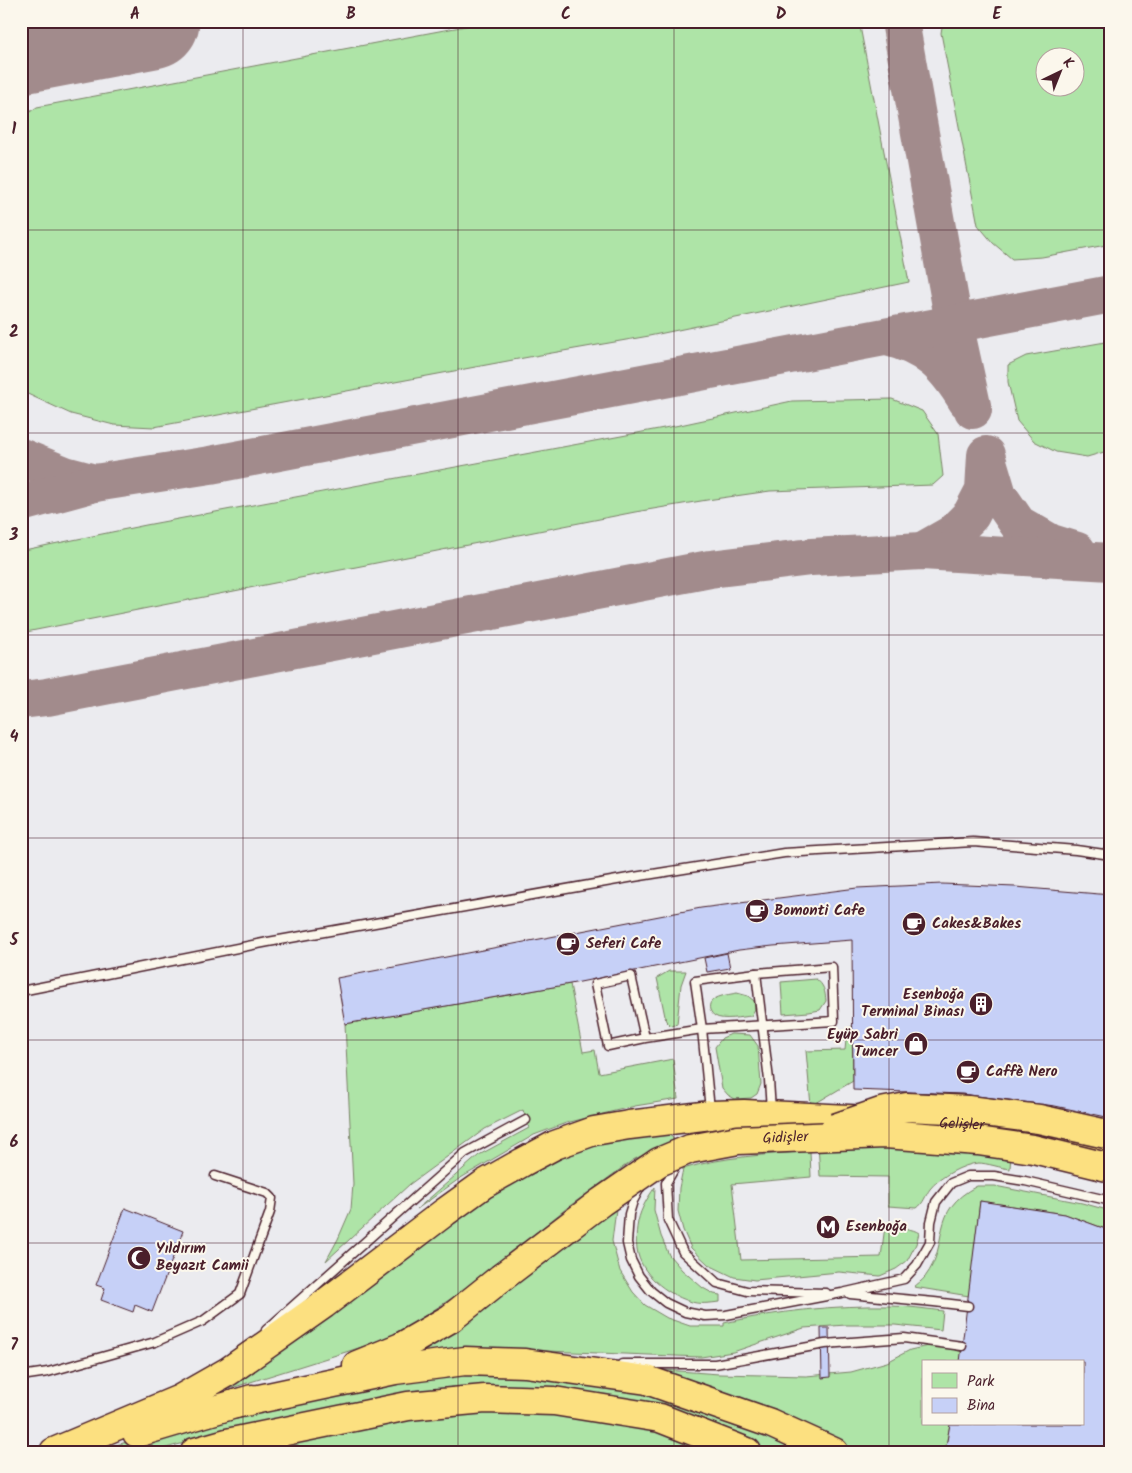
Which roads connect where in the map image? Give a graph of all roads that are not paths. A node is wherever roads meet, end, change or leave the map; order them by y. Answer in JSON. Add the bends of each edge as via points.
{"nodes":[{"id":1,"x":1111,"y":855,"type":"edge"},
{"id":2,"x":756,"y":973,"type":"junction"},
{"id":3,"x":21,"y":991,"type":"edge"},
{"id":4,"x":763,"y":1025,"type":"junction"},
{"id":5,"x":702,"y":1029,"type":"junction"},
{"id":6,"x":645,"y":1038,"type":"junction"},
{"id":7,"x":526,"y":1120,"type":"dead end"},
{"id":8,"x":724,"y":1122,"type":"junction"},
{"id":9,"x":777,"y":1127,"type":"junction"},
{"id":10,"x":1111,"y":1135,"type":"edge"},
{"id":11,"x":1111,"y":1153,"type":"edge"},
{"id":12,"x":659,"y":1162,"type":"junction"},
{"id":13,"x":1111,"y":1168,"type":"edge"},
{"id":14,"x":215,"y":1176,"type":"dead end"},
{"id":15,"x":1111,"y":1202,"type":"edge"},
{"id":16,"x":842,"y":1293,"type":"junction"},
{"id":17,"x":968,"y":1306,"type":"dead end"},
{"id":18,"x":260,"y":1334,"type":"dead end"},
{"id":19,"x":962,"y":1346,"type":"dead end"},
{"id":20,"x":525,"y":1363,"type":"junction"},
{"id":21,"x":224,"y":1364,"type":"dead end"},
{"id":22,"x":592,"y":1364,"type":"dead end"},
{"id":23,"x":610,"y":1364,"type":"dead end"},
{"id":24,"x":21,"y":1376,"type":"edge"},
{"id":25,"x":180,"y":1399,"type":"junction"},
{"id":26,"x":235,"y":1404,"type":"junction"},
{"id":27,"x":53,"y":1452,"type":"edge"},
{"id":28,"x":195,"y":1452,"type":"edge"},
{"id":29,"x":748,"y":1452,"type":"edge"},
{"id":30,"x":834,"y":1452,"type":"edge"}],
"edges":[{"from":1,"to":3,"type":"lane","via":[[973,842],[784,853],[268,942]]},
{"from":2,"to":4,"type":"lane"},
{"from":2,"to":4,"type":"lane","via":[[832,966],[834,1022]]},
{"from":2,"to":5,"type":"lane","via":[[695,981]]},
{"from":4,"to":5,"type":"lane"},
{"from":4,"to":9,"type":"lane"},
{"from":5,"to":6,"type":"lane"},
{"from":5,"to":8,"type":"lane"},
{"from":6,"to":6,"type":"lane","via":[[631,976],[595,984],[608,1046]]},
{"from":7,"to":18,"type":"lane","via":[[466,1153]]},
{"from":8,"to":9,"type":"highway"},
{"from":8,"to":16,"type":"lane","via":[[681,1157],[666,1183],[668,1220],[683,1252],[718,1283],[747,1291]]},
{"from":8,"to":25,"type":"highway","via":[[629,1125],[594,1131],[555,1145],[484,1184],[324,1304],[229,1371]]},
{"from":9,"to":10,"type":"highway","bridge":true,"via":[[827,1131],[881,1112],[907,1107],[969,1110],[1039,1119]]},
{"from":9,"to":11,"type":"highway","name":"Gelişler","via":[[809,1117],[989,1126]]},
{"from":9,"to":12,"type":"highway","name":"Gidişler","bridge":true,"via":[[738,1140],[690,1149]]},
{"from":9,"to":13,"type":"highway","name":"Gidişler","bridge":true,"via":[[978,1141],[1033,1149]]},
{"from":12,"to":16,"type":"lane","via":[[633,1201],[627,1243],[631,1260],[640,1276],[666,1303],[685,1312],[705,1316],[726,1315]]},
{"from":12,"to":26,"type":"highway","name":"Gidişler","bridge":true,"via":[[601,1202],[451,1318],[401,1347],[355,1366]]},
{"from":14,"to":24,"type":"lane","via":[[267,1193],[272,1198],[270,1212],[240,1294],[203,1321],[155,1342],[48,1372]]},
{"from":15,"to":16,"type":"lane","via":[[1025,1181],[968,1176],[951,1183],[936,1202],[930,1242],[917,1265],[904,1279]]},
{"from":16,"to":17,"type":"lane"},
{"from":19,"to":23,"type":"lane","via":[[904,1338],[825,1344],[715,1364]]},
{"from":20,"to":22,"type":"lane"},
{"from":20,"to":26,"type":"highway","via":[[465,1361],[395,1370]]},
{"from":20,"to":30,"type":"highway","via":[[647,1380],[770,1423]]},
{"from":21,"to":25,"type":"lane"},
{"from":25,"to":27,"type":"highway"},
{"from":26,"to":27,"type":"highway","via":[[143,1432]]},
{"from":28,"to":29,"type":"highway","via":[[408,1406],[485,1398],[554,1401],[660,1418]]}]}
